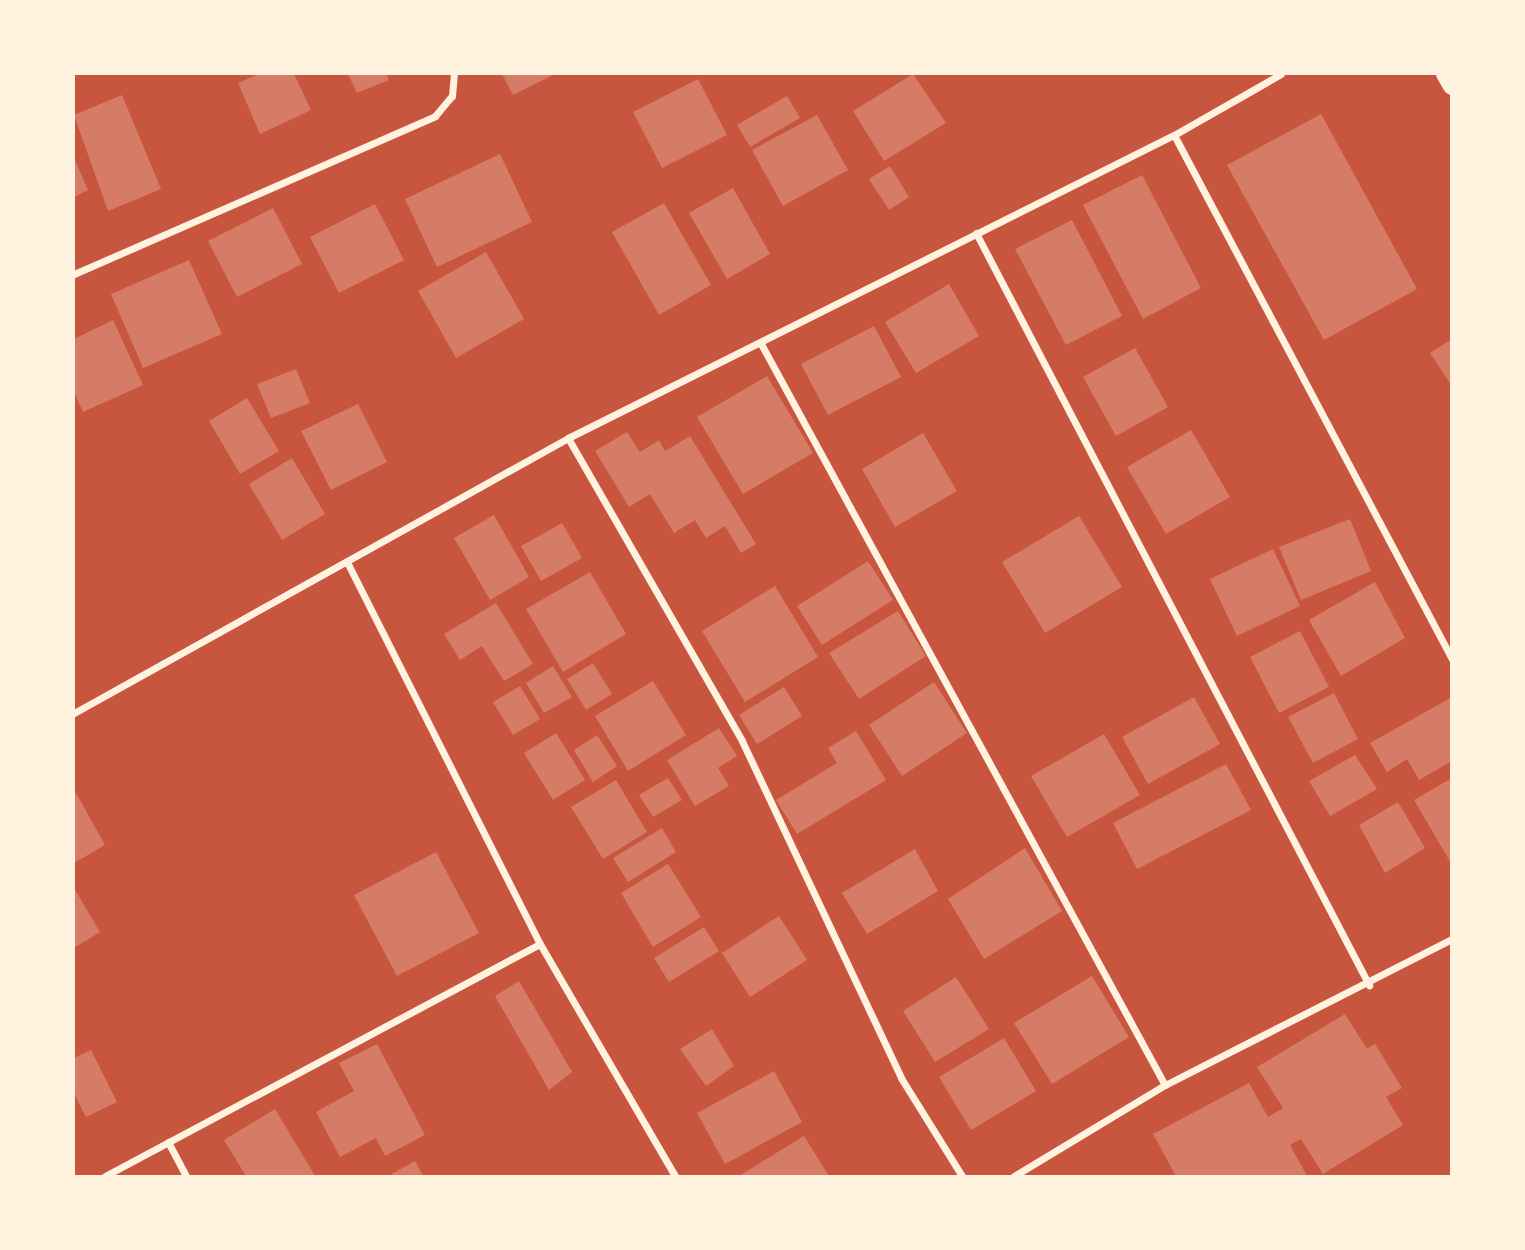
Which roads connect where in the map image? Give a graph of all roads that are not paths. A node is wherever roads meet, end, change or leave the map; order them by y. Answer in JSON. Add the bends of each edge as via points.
{"nodes":[{"id":1,"x":454,"y":74,"type":"edge"},
{"id":2,"x":1281,"y":74,"type":"edge"},
{"id":3,"x":1445,"y":74,"type":"edge"},
{"id":4,"x":1451,"y":86,"type":"edge"},
{"id":5,"x":1174,"y":135,"type":"junction"},
{"id":6,"x":976,"y":233,"type":"junction"},
{"id":7,"x":74,"y":274,"type":"edge"},
{"id":8,"x":760,"y":342,"type":"junction"},
{"id":9,"x":568,"y":438,"type":"junction"},
{"id":10,"x":347,"y":562,"type":"junction"},
{"id":11,"x":1451,"y":659,"type":"edge"},
{"id":12,"x":74,"y":713,"type":"edge"},
{"id":13,"x":1451,"y":939,"type":"edge"},
{"id":14,"x":540,"y":944,"type":"junction"},
{"id":15,"x":1369,"y":985,"type":"junction"},
{"id":16,"x":1165,"y":1085,"type":"junction"},
{"id":17,"x":167,"y":1142,"type":"junction"},
{"id":18,"x":105,"y":1177,"type":"edge"},
{"id":19,"x":186,"y":1177,"type":"edge"},
{"id":20,"x":675,"y":1177,"type":"edge"},
{"id":21,"x":962,"y":1177,"type":"edge"},
{"id":22,"x":1014,"y":1177,"type":"edge"}],
"edges":[{"from":1,"to":7,"type":"street","via":[[452,96],[435,116]]},
{"from":2,"to":5,"type":"street"},
{"from":3,"to":4,"type":"main road"},
{"from":5,"to":6,"type":"street"},
{"from":5,"to":11,"type":"street"},
{"from":6,"to":8,"type":"street"},
{"from":6,"to":15,"type":"street"},
{"from":8,"to":9,"type":"street"},
{"from":8,"to":16,"type":"street"},
{"from":9,"to":10,"type":"street"},
{"from":9,"to":21,"type":"street","via":[[742,741],[901,1078]]},
{"from":10,"to":12,"type":"street"},
{"from":10,"to":14,"type":"street"},
{"from":13,"to":15,"type":"street"},
{"from":14,"to":17,"type":"street"},
{"from":14,"to":20,"type":"street"},
{"from":15,"to":16,"type":"street"},
{"from":16,"to":22,"type":"street"},
{"from":17,"to":18,"type":"street"},
{"from":17,"to":19,"type":"street"}]}
